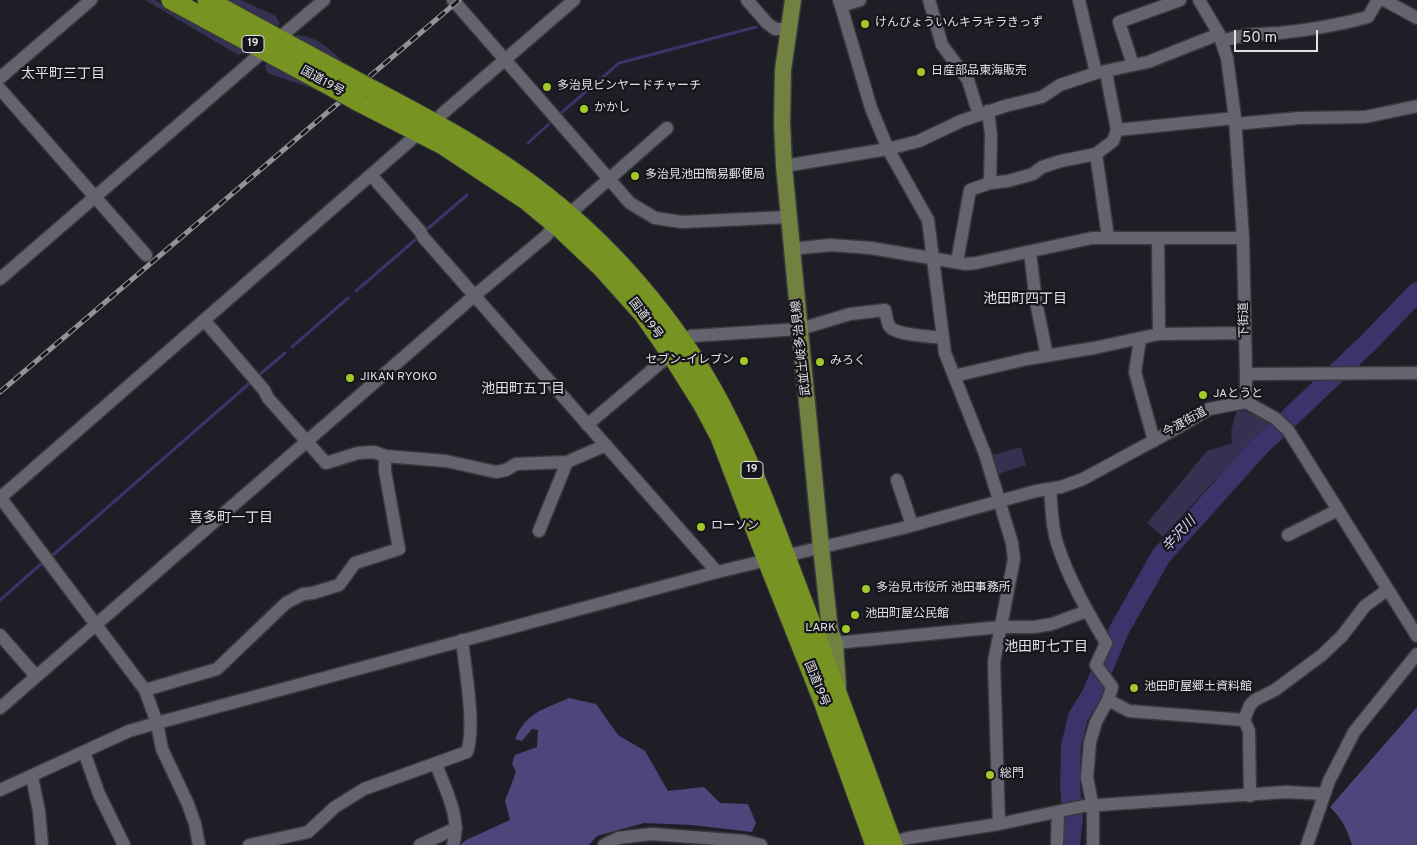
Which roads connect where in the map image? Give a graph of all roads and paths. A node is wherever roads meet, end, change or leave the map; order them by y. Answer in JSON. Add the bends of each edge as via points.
{"nodes":[{"id":1,"x":91,"y":0,"type":"edge"},
{"id":2,"x":171,"y":0,"type":"edge"},
{"id":3,"x":207,"y":0,"type":"edge"},
{"id":4,"x":324,"y":0,"type":"edge"},
{"id":5,"x":453,"y":0,"type":"edge"},
{"id":6,"x":574,"y":0,"type":"edge"},
{"id":7,"x":747,"y":0,"type":"edge"},
{"id":8,"x":793,"y":0,"type":"edge"},
{"id":9,"x":860,"y":0,"type":"edge"},
{"id":10,"x":929,"y":0,"type":"edge"},
{"id":11,"x":1079,"y":0,"type":"edge"},
{"id":12,"x":1180,"y":0,"type":"edge"},
{"id":13,"x":1199,"y":0,"type":"edge"},
{"id":14,"x":1378,"y":0,"type":"edge"},
{"id":15,"x":1384,"y":0,"type":"edge"},
{"id":16,"x":840,"y":3,"type":"edge"},
{"id":17,"x":1417,"y":18,"type":"edge"},
{"id":18,"x":788,"y":29,"type":"junction"},
{"id":19,"x":285,"y":34,"type":"dead end"},
{"id":20,"x":1220,"y":37,"type":"junction"},
{"id":21,"x":258,"y":56,"type":"dead end"},
{"id":22,"x":504,"y":60,"type":"junction"},
{"id":23,"x":1133,"y":65,"type":"junction"},
{"id":24,"x":1101,"y":73,"type":"junction"},
{"id":25,"x":0,"y":78,"type":"edge"},
{"id":26,"x":342,"y":83,"type":"junction"},
{"id":27,"x":0,"y":89,"type":"edge"},
{"id":28,"x":1417,"y":106,"type":"edge"},
{"id":29,"x":984,"y":113,"type":"junction"},
{"id":30,"x":442,"y":114,"type":"dead end"},
{"id":31,"x":1235,"y":121,"type":"junction"},
{"id":32,"x":667,"y":128,"type":"dead end"},
{"id":33,"x":1116,"y":130,"type":"junction"},
{"id":34,"x":412,"y":139,"type":"dead end"},
{"id":35,"x":888,"y":149,"type":"junction"},
{"id":36,"x":1096,"y":154,"type":"junction"},
{"id":37,"x":784,"y":166,"type":"junction"},
{"id":38,"x":371,"y":175,"type":"junction"},
{"id":39,"x":609,"y":180,"type":"junction"},
{"id":40,"x":990,"y":183,"type":"junction"},
{"id":41,"x":95,"y":197,"type":"junction"},
{"id":42,"x":576,"y":208,"type":"dead end"},
{"id":43,"x":789,"y":217,"type":"junction"},
{"id":44,"x":551,"y":230,"type":"dead end"},
{"id":45,"x":1108,"y":237,"type":"junction"},
{"id":46,"x":1243,"y":238,"type":"junction"},
{"id":47,"x":1158,"y":239,"type":"junction"},
{"id":48,"x":792,"y":249,"type":"junction"},
{"id":49,"x":1030,"y":252,"type":"junction"},
{"id":50,"x":146,"y":255,"type":"dead end"},
{"id":51,"x":933,"y":258,"type":"junction"},
{"id":52,"x":957,"y":262,"type":"junction"},
{"id":53,"x":0,"y":279,"type":"edge"},
{"id":54,"x":474,"y":296,"type":"junction"},
{"id":55,"x":204,"y":320,"type":"junction"},
{"id":56,"x":800,"y":329,"type":"junction"},
{"id":57,"x":1245,"y":333,"type":"junction"},
{"id":58,"x":1159,"y":334,"type":"junction"},
{"id":59,"x":943,"y":338,"type":"junction"},
{"id":60,"x":1140,"y":339,"type":"junction"},
{"id":61,"x":677,"y":348,"type":"junction"},
{"id":62,"x":1047,"y":356,"type":"junction"},
{"id":63,"x":1417,"y":373,"type":"edge"},
{"id":64,"x":1246,"y":374,"type":"junction"},
{"id":65,"x":954,"y":376,"type":"junction"},
{"id":66,"x":1246,"y":402,"type":"junction"},
{"id":67,"x":587,"y":425,"type":"junction"},
{"id":68,"x":1154,"y":440,"type":"junction"},
{"id":69,"x":306,"y":441,"type":"junction"},
{"id":70,"x":606,"y":445,"type":"junction"},
{"id":71,"x":385,"y":456,"type":"junction"},
{"id":72,"x":567,"y":462,"type":"junction"},
{"id":73,"x":897,"y":480,"type":"dead end"},
{"id":74,"x":1050,"y":489,"type":"junction"},
{"id":75,"x":0,"y":498,"type":"edge"},
{"id":76,"x":998,"y":501,"type":"junction"},
{"id":77,"x":1338,"y":510,"type":"junction"},
{"id":78,"x":912,"y":526,"type":"junction"},
{"id":79,"x":539,"y":531,"type":"dead end"},
{"id":80,"x":1288,"y":535,"type":"dead end"},
{"id":81,"x":821,"y":547,"type":"junction"},
{"id":82,"x":786,"y":556,"type":"junction"},
{"id":83,"x":767,"y":560,"type":"junction"},
{"id":84,"x":717,"y":572,"type":"junction"},
{"id":85,"x":1387,"y":590,"type":"junction"},
{"id":86,"x":1087,"y":610,"type":"junction"},
{"id":87,"x":95,"y":624,"type":"junction"},
{"id":88,"x":1000,"y":627,"type":"junction"},
{"id":89,"x":0,"y":635,"type":"edge"},
{"id":90,"x":1417,"y":636,"type":"edge"},
{"id":91,"x":462,"y":640,"type":"junction"},
{"id":92,"x":834,"y":643,"type":"junction"},
{"id":93,"x":1417,"y":654,"type":"edge"},
{"id":94,"x":36,"y":676,"type":"junction"},
{"id":95,"x":146,"y":690,"type":"junction"},
{"id":96,"x":839,"y":696,"type":"junction"},
{"id":97,"x":1108,"y":700,"type":"junction"},
{"id":98,"x":0,"y":708,"type":"edge"},
{"id":99,"x":1244,"y":720,"type":"junction"},
{"id":100,"x":157,"y":723,"type":"junction"},
{"id":101,"x":84,"y":752,"type":"junction"},
{"id":102,"x":436,"y":764,"type":"junction"},
{"id":103,"x":32,"y":777,"type":"junction"},
{"id":104,"x":0,"y":790,"type":"edge"},
{"id":105,"x":1324,"y":794,"type":"junction"},
{"id":106,"x":1250,"y":796,"type":"junction"},
{"id":107,"x":1088,"y":806,"type":"junction"},
{"id":108,"x":1059,"y":812,"type":"junction"},
{"id":109,"x":999,"y":824,"type":"junction"},
{"id":110,"x":456,"y":828,"type":"junction"},
{"id":111,"x":886,"y":844,"type":"edge"},
{"id":112,"x":42,"y":845,"type":"edge"},
{"id":113,"x":124,"y":845,"type":"edge"},
{"id":114,"x":199,"y":845,"type":"edge"},
{"id":115,"x":249,"y":845,"type":"edge"},
{"id":116,"x":420,"y":845,"type":"edge"},
{"id":117,"x":453,"y":845,"type":"edge"},
{"id":118,"x":604,"y":845,"type":"edge"},
{"id":119,"x":761,"y":845,"type":"edge"},
{"id":120,"x":1058,"y":845,"type":"edge"},
{"id":121,"x":1093,"y":845,"type":"edge"},
{"id":122,"x":1307,"y":845,"type":"edge"}],
"edges":[{"from":1,"to":25,"type":"street"},
{"from":2,"to":26,"type":"highway","name":"国道19号","number":"19"},
{"from":3,"to":26,"type":"highway","name":"国道19号","number":"19"},
{"from":4,"to":19,"type":"street"},
{"from":5,"to":22,"type":"street"},
{"from":6,"to":22,"type":"street"},
{"from":7,"to":18,"type":"street","via":[[775,29]]},
{"from":8,"to":18,"type":"main road","name":"武並土岐多治見線"},
{"from":9,"to":16,"type":"street"},
{"from":10,"to":29,"type":"street","via":[[942,45],[968,80]]},
{"from":11,"to":24,"type":"street"},
{"from":12,"to":23,"type":"street","via":[[1120,22]]},
{"from":13,"to":20,"type":"street","name":"下街道"},
{"from":14,"to":20,"type":"street","via":[[1368,17],[1343,24]]},
{"from":15,"to":17,"type":"street"},
{"from":16,"to":35,"type":"street","via":[[871,108]]},
{"from":18,"to":37,"type":"main road","name":"武並土岐多治見線","via":[[782,99]]},
{"from":20,"to":23,"type":"street"},
{"from":20,"to":31,"type":"street","name":"下街道","via":[[1227,58]]},
{"from":21,"to":41,"type":"street"},
{"from":22,"to":30,"type":"street"},
{"from":22,"to":39,"type":"street"},
{"from":23,"to":24,"type":"street"},
{"from":24,"to":29,"type":"street","via":[[1060,85],[1042,97]]},
{"from":24,"to":33,"type":"street"},
{"from":26,"to":61,"type":"highway","name":"国道19号","number":"19","bridge":true,"via":[[451,131],[489,154],[547,197],[643,290]]},
{"from":27,"to":41,"type":"street"},
{"from":28,"to":31,"type":"street","via":[[1365,117]]},
{"from":29,"to":35,"type":"street","via":[[919,141]]},
{"from":29,"to":40,"type":"street","via":[[991,135]]},
{"from":31,"to":33,"type":"street"},
{"from":31,"to":46,"type":"street","name":"下街道"},
{"from":32,"to":39,"type":"street"},
{"from":33,"to":36,"type":"street","via":[[1113,141]]},
{"from":34,"to":38,"type":"street"},
{"from":35,"to":37,"type":"street"},
{"from":35,"to":51,"type":"street","via":[[928,220]]},
{"from":36,"to":40,"type":"street","via":[[1042,166],[1033,174],[1008,181]]},
{"from":36,"to":45,"type":"street"},
{"from":37,"to":43,"type":"main road","name":"武並土岐多治見線"},
{"from":38,"to":54,"type":"street"},
{"from":38,"to":55,"type":"street"},
{"from":39,"to":42,"type":"street"},
{"from":39,"to":43,"type":"street","via":[[630,203],[655,218],[682,222]]},
{"from":40,"to":52,"type":"street","via":[[970,190]]},
{"from":41,"to":50,"type":"street"},
{"from":41,"to":53,"type":"street"},
{"from":43,"to":48,"type":"main road","name":"武並土岐多治見線"},
{"from":44,"to":54,"type":"street"},
{"from":45,"to":47,"type":"street"},
{"from":45,"to":49,"type":"street","via":[[1078,240]]},
{"from":46,"to":47,"type":"street"},
{"from":46,"to":57,"type":"street","name":"下街道"},
{"from":47,"to":58,"type":"street"},
{"from":48,"to":51,"type":"street","via":[[846,246]]},
{"from":48,"to":56,"type":"main road","name":"武並土岐多治見線"},
{"from":49,"to":52,"type":"street","via":[[976,263]]},
{"from":49,"to":62,"type":"street"},
{"from":51,"to":52,"type":"street"},
{"from":51,"to":59,"type":"street"},
{"from":54,"to":67,"type":"street"},
{"from":54,"to":69,"type":"street"},
{"from":55,"to":69,"type":"street"},
{"from":55,"to":75,"type":"street"},
{"from":56,"to":59,"type":"street","via":[[850,314],[885,310],[889,325],[894,330]]},
{"from":56,"to":61,"type":"street","via":[[691,336]]},
{"from":56,"to":81,"type":"main road","name":"武並土岐多治見線"},
{"from":57,"to":58,"type":"street"},
{"from":57,"to":64,"type":"street","name":"下街道"},
{"from":58,"to":60,"type":"street"},
{"from":59,"to":65,"type":"street"},
{"from":60,"to":62,"type":"street"},
{"from":60,"to":68,"type":"street","via":[[1135,372]]},
{"from":61,"to":67,"type":"street"},
{"from":61,"to":82,"type":"highway","name":"国道19号","number":"19","via":[[712,388],[747,458]]},
{"from":61,"to":83,"type":"highway","name":"国道19号","number":"19","via":[[720,437]]},
{"from":62,"to":65,"type":"street"},
{"from":63,"to":64,"type":"street"},
{"from":64,"to":66,"type":"street","name":"下街道"},
{"from":65,"to":76,"type":"street","via":[[985,454]]},
{"from":66,"to":68,"type":"street","name":"今渡街道","via":[[1209,409]]},
{"from":66,"to":77,"type":"street","via":[[1275,418],[1288,430]]},
{"from":67,"to":70,"type":"street"},
{"from":68,"to":74,"type":"street","name":"今渡街道","via":[[1083,479]]},
{"from":69,"to":71,"type":"street","via":[[326,463],[358,453],[374,452]]},
{"from":69,"to":87,"type":"street"},
{"from":70,"to":72,"type":"street"},
{"from":70,"to":84,"type":"street"},
{"from":71,"to":72,"type":"street","via":[[446,461],[496,472],[516,464]]},
{"from":71,"to":95,"type":"street","via":[[399,549],[355,563],[339,585],[303,594],[286,603],[217,669]]},
{"from":72,"to":79,"type":"street"},
{"from":73,"to":78,"type":"street"},
{"from":74,"to":76,"type":"street","name":"今渡街道"},
{"from":74,"to":86,"type":"street","via":[[1056,542]]},
{"from":75,"to":87,"type":"street"},
{"from":76,"to":78,"type":"street","name":"今渡街道"},
{"from":76,"to":88,"type":"street","via":[[1014,559]]},
{"from":77,"to":80,"type":"street"},
{"from":77,"to":85,"type":"street"},
{"from":78,"to":81,"type":"street","name":"今渡街道"},
{"from":81,"to":82,"type":"street","name":"今渡街道"},
{"from":81,"to":92,"type":"main road","name":"武並土岐多治見線"},
{"from":82,"to":83,"type":"street","name":"今渡街道"},
{"from":82,"to":96,"type":"highway","name":"国道19号","number":"19"},
{"from":83,"to":84,"type":"street","name":"今渡街道"},
{"from":83,"to":111,"type":"highway","name":"国道19号","number":"19"},
{"from":84,"to":91,"type":"street","name":"今渡街道"},
{"from":85,"to":90,"type":"street"},
{"from":85,"to":99,"type":"street","via":[[1365,606],[1342,636],[1322,655],[1255,700]]},
{"from":86,"to":88,"type":"street","via":[[1052,624]]},
{"from":86,"to":97,"type":"street","via":[[1106,642],[1096,665],[1112,687]]},
{"from":87,"to":94,"type":"street"},
{"from":87,"to":95,"type":"street"},
{"from":88,"to":92,"type":"street"},
{"from":88,"to":109,"type":"street","via":[[994,662]]},
{"from":89,"to":94,"type":"street"},
{"from":91,"to":100,"type":"street","name":"今渡街道"},
{"from":91,"to":102,"type":"street","via":[[470,744],[468,752]]},
{"from":92,"to":96,"type":"main road","name":"武並土岐多治見線"},
{"from":93,"to":105,"type":"street","via":[[1354,732]]},
{"from":94,"to":98,"type":"street"},
{"from":95,"to":100,"type":"street"},
{"from":96,"to":111,"type":"highway","name":"国道19号","number":"19"},
{"from":97,"to":99,"type":"street","via":[[1129,710]]},
{"from":97,"to":107,"type":"street","via":[[1090,742]]},
{"from":99,"to":106,"type":"street","via":[[1249,731]]},
{"from":100,"to":101,"type":"street","name":"今渡街道","via":[[130,731]]},
{"from":100,"to":114,"type":"street","via":[[162,749],[188,804]]},
{"from":101,"to":103,"type":"street","name":"今渡街道"},
{"from":101,"to":113,"type":"street","via":[[99,794]]},
{"from":102,"to":110,"type":"street"},
{"from":102,"to":115,"type":"street","via":[[364,789],[336,807],[308,832]]},
{"from":103,"to":104,"type":"street","name":"今渡街道"},
{"from":103,"to":112,"type":"street","via":[[40,811]]},
{"from":105,"to":106,"type":"street","via":[[1286,792]]},
{"from":105,"to":122,"type":"street"},
{"from":106,"to":107,"type":"street"},
{"from":107,"to":108,"type":"street"},
{"from":107,"to":121,"type":"street"},
{"from":108,"to":109,"type":"street"},
{"from":108,"to":120,"type":"street"},
{"from":109,"to":111,"type":"street"},
{"from":110,"to":116,"type":"street"},
{"from":110,"to":117,"type":"street"},
{"from":118,"to":119,"type":"street","via":[[618,838],[651,834]]}]}
